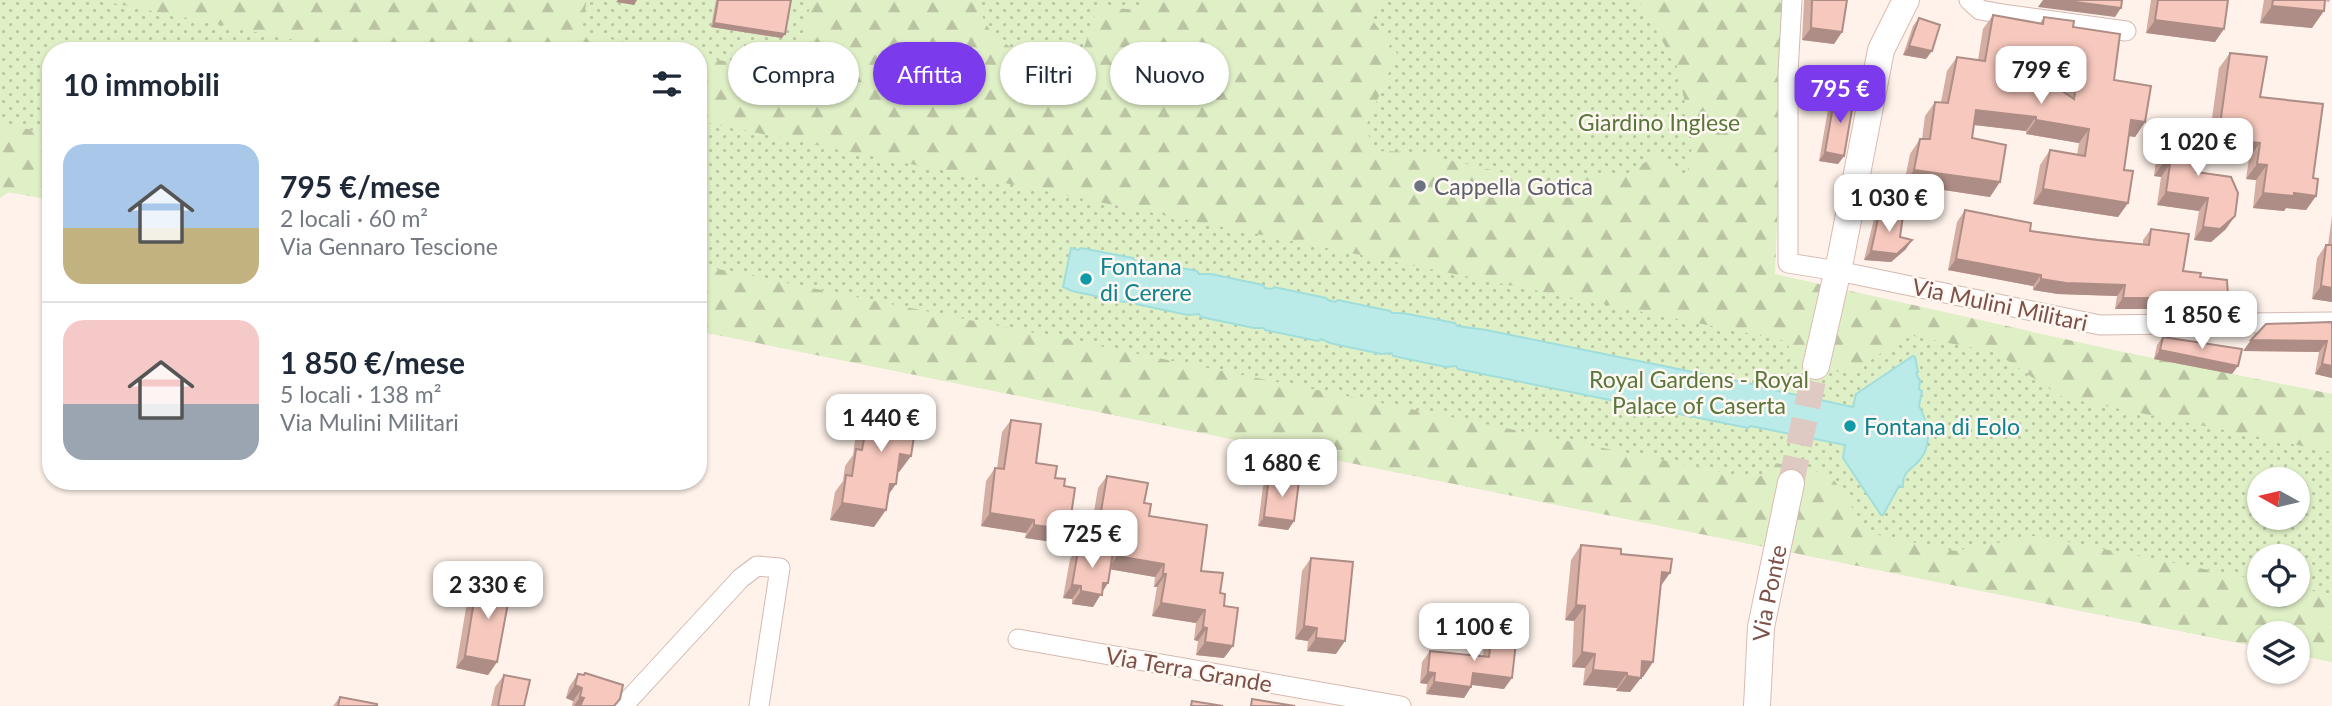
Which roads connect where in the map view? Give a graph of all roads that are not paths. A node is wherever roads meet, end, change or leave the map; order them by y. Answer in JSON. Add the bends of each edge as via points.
{"nodes":[{"id":1,"x":1792,"y":0,"type":"edge"},
{"id":2,"x":1906,"y":0,"type":"edge"},
{"id":3,"x":1969,"y":0,"type":"edge"},
{"id":4,"x":2126,"y":31,"type":"dead end"},
{"id":5,"x":1838,"y":271,"type":"junction"},
{"id":6,"x":2332,"y":322,"type":"edge"},
{"id":7,"x":1816,"y":366,"type":"tunnel mouth"},
{"id":8,"x":1791,"y":483,"type":"tunnel mouth"},
{"id":9,"x":1018,"y":639,"type":"dead end"},
{"id":10,"x":623,"y":706,"type":"edge"},
{"id":11,"x":759,"y":706,"type":"edge"},
{"id":12,"x":1401,"y":706,"type":"edge"},
{"id":13,"x":1757,"y":706,"type":"edge"}],
"edges":[{"from":1,"to":5,"type":"street","name":"Via Mulini Militari","via":[[1788,263]]},
{"from":2,"to":5,"type":"street","via":[[1881,50]]},
{"from":3,"to":4,"type":"street","via":[[1980,10]]},
{"from":5,"to":6,"type":"street","name":"Via Mulini Militari","via":[[2100,325]]},
{"from":5,"to":7,"type":"street"},
{"from":8,"to":13,"type":"street","name":"Via Ponte","via":[[1761,627]]},
{"from":9,"to":12,"type":"street","name":"Via Terra Grande"},
{"from":10,"to":11,"type":"street","via":[[757,566],[780,568]]}]}
